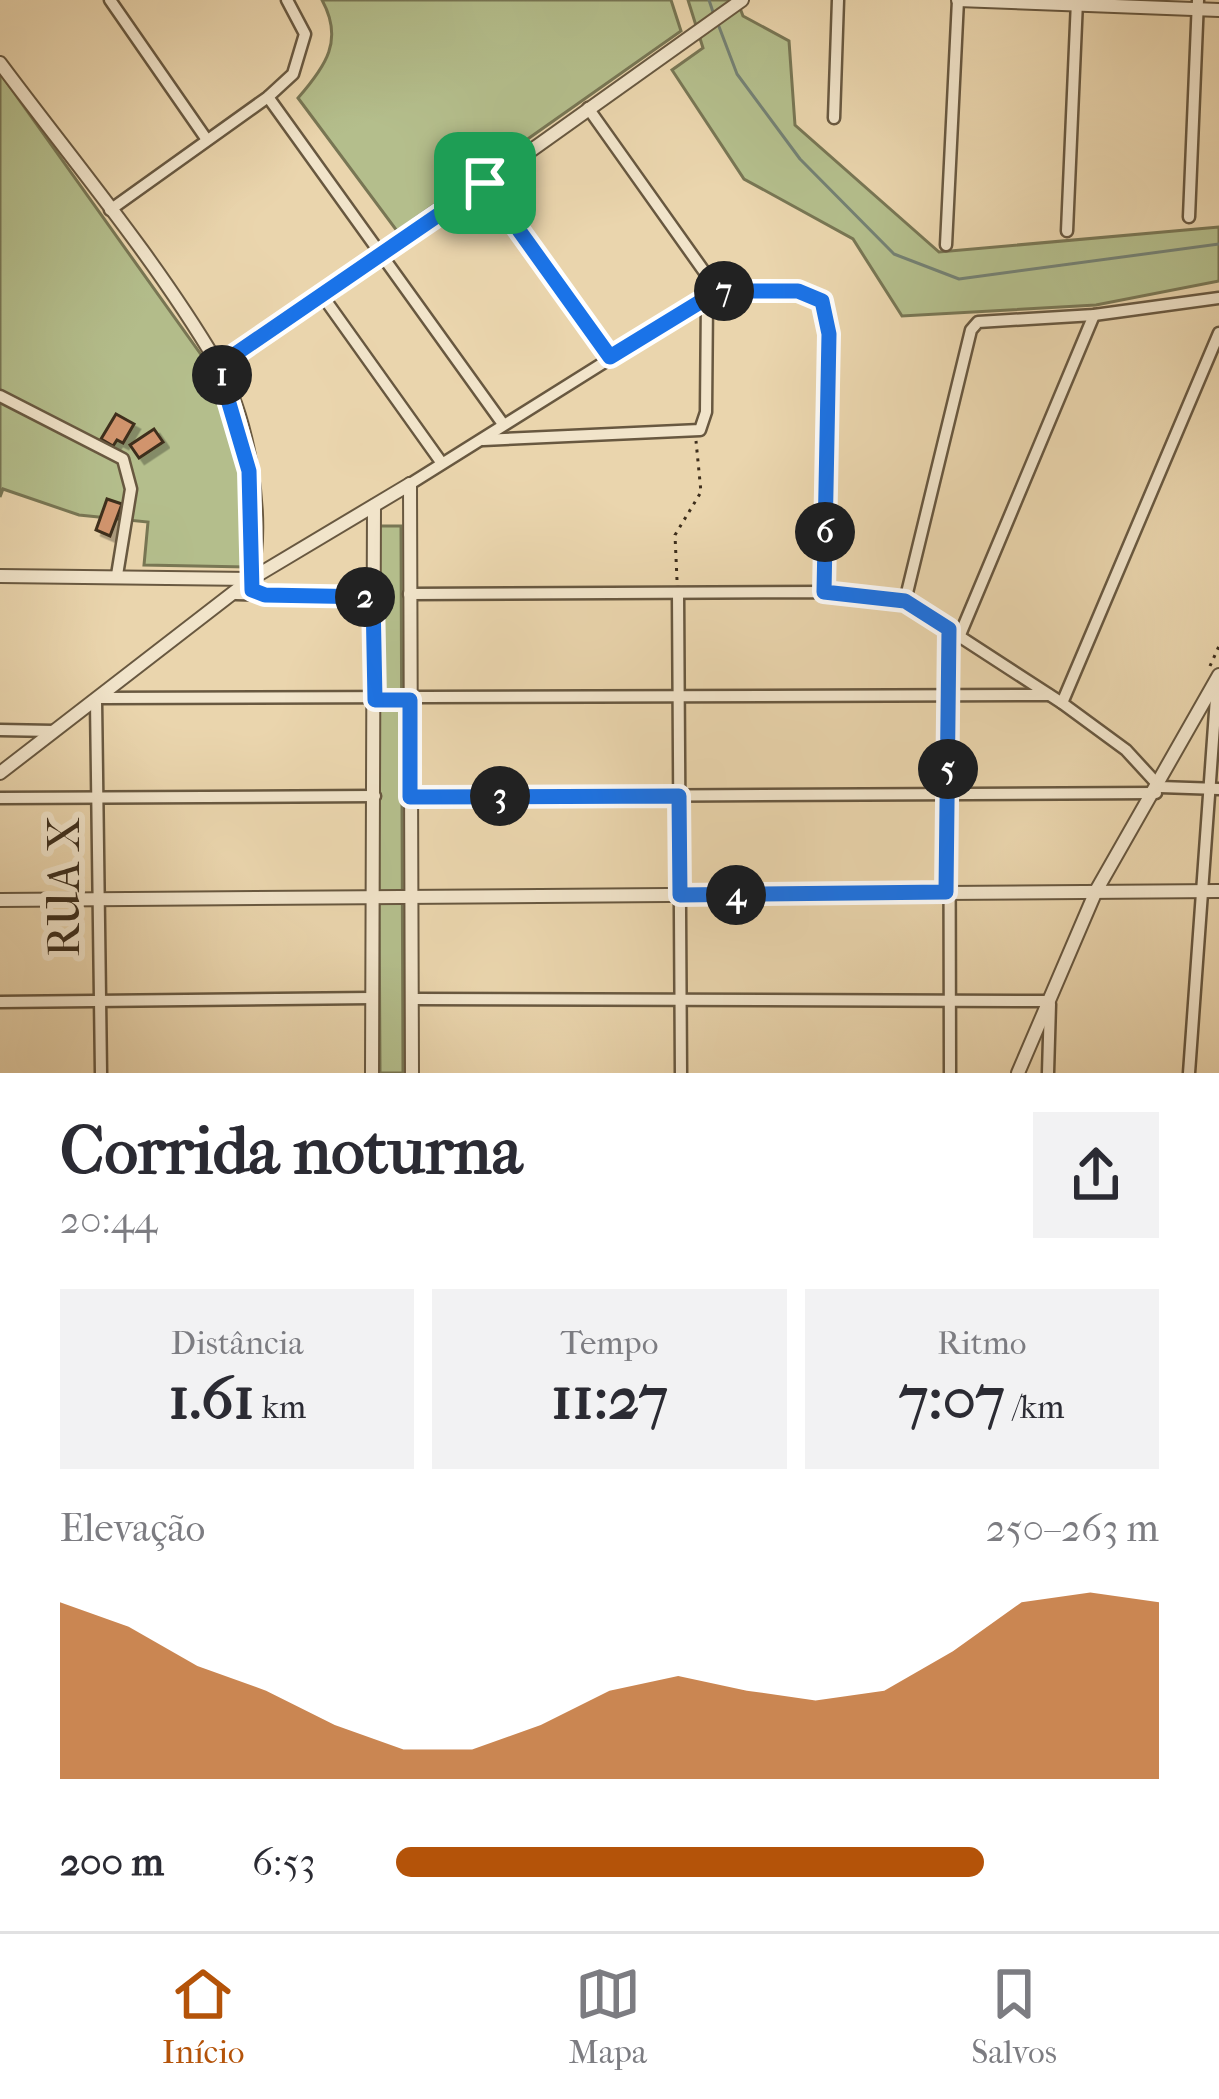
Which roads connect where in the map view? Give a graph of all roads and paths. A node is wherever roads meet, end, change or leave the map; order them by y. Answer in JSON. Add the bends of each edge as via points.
{"nodes":[{"id":1,"x":110,"y":0,"type":"edge"},
{"id":2,"x":287,"y":0,"type":"edge"},
{"id":3,"x":300,"y":0,"type":"edge"},
{"id":4,"x":739,"y":0,"type":"edge"},
{"id":5,"x":838,"y":0,"type":"edge"},
{"id":6,"x":958,"y":0,"type":"edge"},
{"id":7,"x":1077,"y":2,"type":"edge"},
{"id":8,"x":1198,"y":5,"type":"edge"},
{"id":9,"x":1219,"y":10,"type":"edge"},
{"id":10,"x":297,"y":15,"type":"junction"},
{"id":11,"x":0,"y":63,"type":"edge"},
{"id":12,"x":268,"y":97,"type":"junction"},
{"id":13,"x":588,"y":108,"type":"junction"},
{"id":14,"x":834,"y":118,"type":"dead end"},
{"id":15,"x":205,"y":137,"type":"junction"},
{"id":16,"x":485,"y":183,"type":"junction"},
{"id":17,"x":110,"y":210,"type":"junction"},
{"id":18,"x":1190,"y":217,"type":"dead end"},
{"id":19,"x":1067,"y":231,"type":"dead end"},
{"id":20,"x":946,"y":245,"type":"dead end"},
{"id":21,"x":382,"y":257,"type":"junction"},
{"id":22,"x":712,"y":295,"type":"junction"},
{"id":23,"x":324,"y":298,"type":"junction"},
{"id":24,"x":1219,"y":298,"type":"edge"},
{"id":25,"x":1094,"y":315,"type":"junction"},
{"id":26,"x":1219,"y":333,"type":"edge"},
{"id":27,"x":610,"y":357,"type":"junction"},
{"id":28,"x":218,"y":366,"type":"junction"},
{"id":29,"x":0,"y":396,"type":"edge"},
{"id":30,"x":503,"y":424,"type":"junction"},
{"id":31,"x":695,"y":433,"type":"junction"},
{"id":32,"x":478,"y":440,"type":"junction"},
{"id":33,"x":440,"y":462,"type":"junction"},
{"id":34,"x":410,"y":484,"type":"junction"},
{"id":35,"x":374,"y":506,"type":"junction"},
{"id":36,"x":117,"y":575,"type":"junction"},
{"id":37,"x":0,"y":576,"type":"edge"},
{"id":38,"x":251,"y":579,"type":"junction"},
{"id":39,"x":824,"y":592,"type":"junction"},
{"id":40,"x":677,"y":593,"type":"junction"},
{"id":41,"x":236,"y":594,"type":"junction"},
{"id":42,"x":409,"y":594,"type":"junction"},
{"id":43,"x":265,"y":595,"type":"junction"},
{"id":44,"x":373,"y":597,"type":"junction"},
{"id":45,"x":905,"y":601,"type":"junction"},
{"id":46,"x":954,"y":633,"type":"junction"},
{"id":47,"x":1218,"y":678,"type":"edge"},
{"id":48,"x":1049,"y":695,"type":"junction"},
{"id":49,"x":949,"y":696,"type":"junction"},
{"id":50,"x":680,"y":698,"type":"junction"},
{"id":51,"x":99,"y":699,"type":"junction"},
{"id":52,"x":375,"y":700,"type":"junction"},
{"id":53,"x":410,"y":700,"type":"junction"},
{"id":54,"x":1062,"y":703,"type":"junction"},
{"id":55,"x":0,"y":730,"type":"edge"},
{"id":56,"x":54,"y":731,"type":"junction"},
{"id":57,"x":0,"y":773,"type":"edge"},
{"id":58,"x":1214,"y":789,"type":"edge"},
{"id":59,"x":1158,"y":790,"type":"junction"},
{"id":60,"x":948,"y":792,"type":"junction"},
{"id":61,"x":99,"y":795,"type":"junction"},
{"id":62,"x":375,"y":796,"type":"junction"},
{"id":63,"x":679,"y":796,"type":"junction"},
{"id":64,"x":410,"y":797,"type":"junction"},
{"id":65,"x":0,"y":798,"type":"edge"},
{"id":66,"x":1096,"y":891,"type":"junction"},
{"id":67,"x":1198,"y":891,"type":"junction"},
{"id":68,"x":1219,"y":891,"type":"edge"},
{"id":69,"x":946,"y":892,"type":"junction"},
{"id":70,"x":680,"y":895,"type":"junction"},
{"id":71,"x":411,"y":897,"type":"junction"},
{"id":72,"x":374,"y":898,"type":"junction"},
{"id":73,"x":0,"y":900,"type":"edge"},
{"id":74,"x":100,"y":900,"type":"junction"},
{"id":75,"x":372,"y":998,"type":"junction"},
{"id":76,"x":413,"y":999,"type":"junction"},
{"id":77,"x":682,"y":999,"type":"junction"},
{"id":78,"x":949,"y":999,"type":"junction"},
{"id":79,"x":1049,"y":999,"type":"junction"},
{"id":80,"x":101,"y":1001,"type":"junction"},
{"id":81,"x":0,"y":1002,"type":"edge"},
{"id":82,"x":101,"y":1073,"type":"edge"},
{"id":83,"x":372,"y":1073,"type":"edge"},
{"id":84,"x":412,"y":1073,"type":"edge"},
{"id":85,"x":681,"y":1073,"type":"edge"},
{"id":86,"x":950,"y":1073,"type":"edge"},
{"id":87,"x":1018,"y":1073,"type":"edge"},
{"id":88,"x":1048,"y":1073,"type":"edge"},
{"id":89,"x":1189,"y":1073,"type":"edge"}],
"edges":[{"from":1,"to":15,"type":"street"},
{"from":2,"to":10,"type":"street"},
{"from":3,"to":10,"type":"street"},
{"from":4,"to":13,"type":"street"},
{"from":5,"to":14,"type":"street"},
{"from":6,"to":7,"type":"street"},
{"from":6,"to":20,"type":"street"},
{"from":7,"to":8,"type":"street"},
{"from":7,"to":19,"type":"street"},
{"from":8,"to":9,"type":"street"},
{"from":8,"to":18,"type":"street"},
{"from":10,"to":12,"type":"street","via":[[302,54]]},
{"from":11,"to":17,"type":"street"},
{"from":12,"to":15,"type":"street"},
{"from":12,"to":21,"type":"street"},
{"from":13,"to":16,"type":"street"},
{"from":13,"to":22,"type":"street"},
{"from":15,"to":17,"type":"street"},
{"from":16,"to":21,"type":"street"},
{"from":16,"to":27,"type":"street"},
{"from":17,"to":28,"type":"street"},
{"from":21,"to":23,"type":"street"},
{"from":21,"to":30,"type":"street"},
{"from":22,"to":27,"type":"street"},
{"from":22,"to":31,"type":"street","via":[[706,412]]},
{"from":22,"to":39,"type":"street","via":[[815,294],[822,301],[829,334]]},
{"from":23,"to":28,"type":"street"},
{"from":23,"to":33,"type":"street"},
{"from":24,"to":25,"type":"street"},
{"from":25,"to":45,"type":"street","via":[[991,319],[971,330]]},
{"from":25,"to":46,"type":"street"},
{"from":26,"to":54,"type":"street"},
{"from":27,"to":30,"type":"street"},
{"from":28,"to":38,"type":"street","via":[[249,471]]},
{"from":29,"to":36,"type":"street","via":[[123,459],[131,490]]},
{"from":30,"to":32,"type":"street"},
{"from":31,"to":32,"type":"street"},
{"from":31,"to":40,"type":"path","via":[[701,492],[675,535]]},
{"from":32,"to":33,"type":"street"},
{"from":33,"to":34,"type":"street"},
{"from":34,"to":35,"type":"street"},
{"from":34,"to":42,"type":"street"},
{"from":35,"to":38,"type":"street"},
{"from":35,"to":44,"type":"street"},
{"from":36,"to":37,"type":"street"},
{"from":36,"to":38,"type":"street"},
{"from":38,"to":41,"type":"street"},
{"from":38,"to":43,"type":"street","via":[[252,590]]},
{"from":39,"to":40,"type":"street"},
{"from":39,"to":45,"type":"street"},
{"from":40,"to":42,"type":"street"},
{"from":40,"to":50,"type":"street"},
{"from":41,"to":43,"type":"street"},
{"from":41,"to":51,"type":"street"},
{"from":42,"to":53,"type":"street"},
{"from":43,"to":44,"type":"street"},
{"from":44,"to":52,"type":"street"},
{"from":45,"to":46,"type":"street"},
{"from":46,"to":48,"type":"street"},
{"from":46,"to":49,"type":"street"},
{"from":47,"to":58,"type":"street"},
{"from":47,"to":59,"type":"street"},
{"from":48,"to":49,"type":"street"},
{"from":48,"to":54,"type":"street"},
{"from":49,"to":50,"type":"street"},
{"from":49,"to":60,"type":"street"},
{"from":50,"to":53,"type":"street"},
{"from":50,"to":63,"type":"street"},
{"from":51,"to":52,"type":"street"},
{"from":51,"to":56,"type":"street"},
{"from":51,"to":61,"type":"street","name":"RUA X"},
{"from":52,"to":53,"type":"street"},
{"from":52,"to":62,"type":"street"},
{"from":53,"to":64,"type":"street"},
{"from":54,"to":59,"type":"street","via":[[1126,750]]},
{"from":55,"to":56,"type":"street"},
{"from":56,"to":57,"type":"street"},
{"from":58,"to":59,"type":"street"},
{"from":58,"to":67,"type":"street"},
{"from":59,"to":60,"type":"street"},
{"from":59,"to":66,"type":"street"},
{"from":60,"to":63,"type":"street"},
{"from":60,"to":69,"type":"street"},
{"from":61,"to":62,"type":"street"},
{"from":61,"to":65,"type":"street"},
{"from":61,"to":74,"type":"street","name":"RUA X"},
{"from":62,"to":72,"type":"street"},
{"from":63,"to":64,"type":"street"},
{"from":63,"to":70,"type":"street"},
{"from":64,"to":71,"type":"street"},
{"from":66,"to":67,"type":"street"},
{"from":66,"to":69,"type":"street"},
{"from":66,"to":79,"type":"street"},
{"from":67,"to":68,"type":"street"},
{"from":67,"to":89,"type":"street"},
{"from":69,"to":70,"type":"street"},
{"from":69,"to":78,"type":"street"},
{"from":70,"to":71,"type":"street"},
{"from":70,"to":77,"type":"street"},
{"from":71,"to":72,"type":"street"},
{"from":71,"to":76,"type":"street"},
{"from":72,"to":74,"type":"street"},
{"from":72,"to":75,"type":"street"},
{"from":73,"to":74,"type":"street"},
{"from":74,"to":80,"type":"street","name":"RUA X"},
{"from":75,"to":80,"type":"street"},
{"from":75,"to":83,"type":"street"},
{"from":76,"to":77,"type":"street"},
{"from":76,"to":84,"type":"street"},
{"from":77,"to":78,"type":"street"},
{"from":77,"to":85,"type":"street"},
{"from":78,"to":79,"type":"street"},
{"from":78,"to":86,"type":"street"},
{"from":79,"to":87,"type":"street"},
{"from":79,"to":88,"type":"street"},
{"from":80,"to":81,"type":"street"},
{"from":80,"to":82,"type":"street","name":"RUA X"}]}
